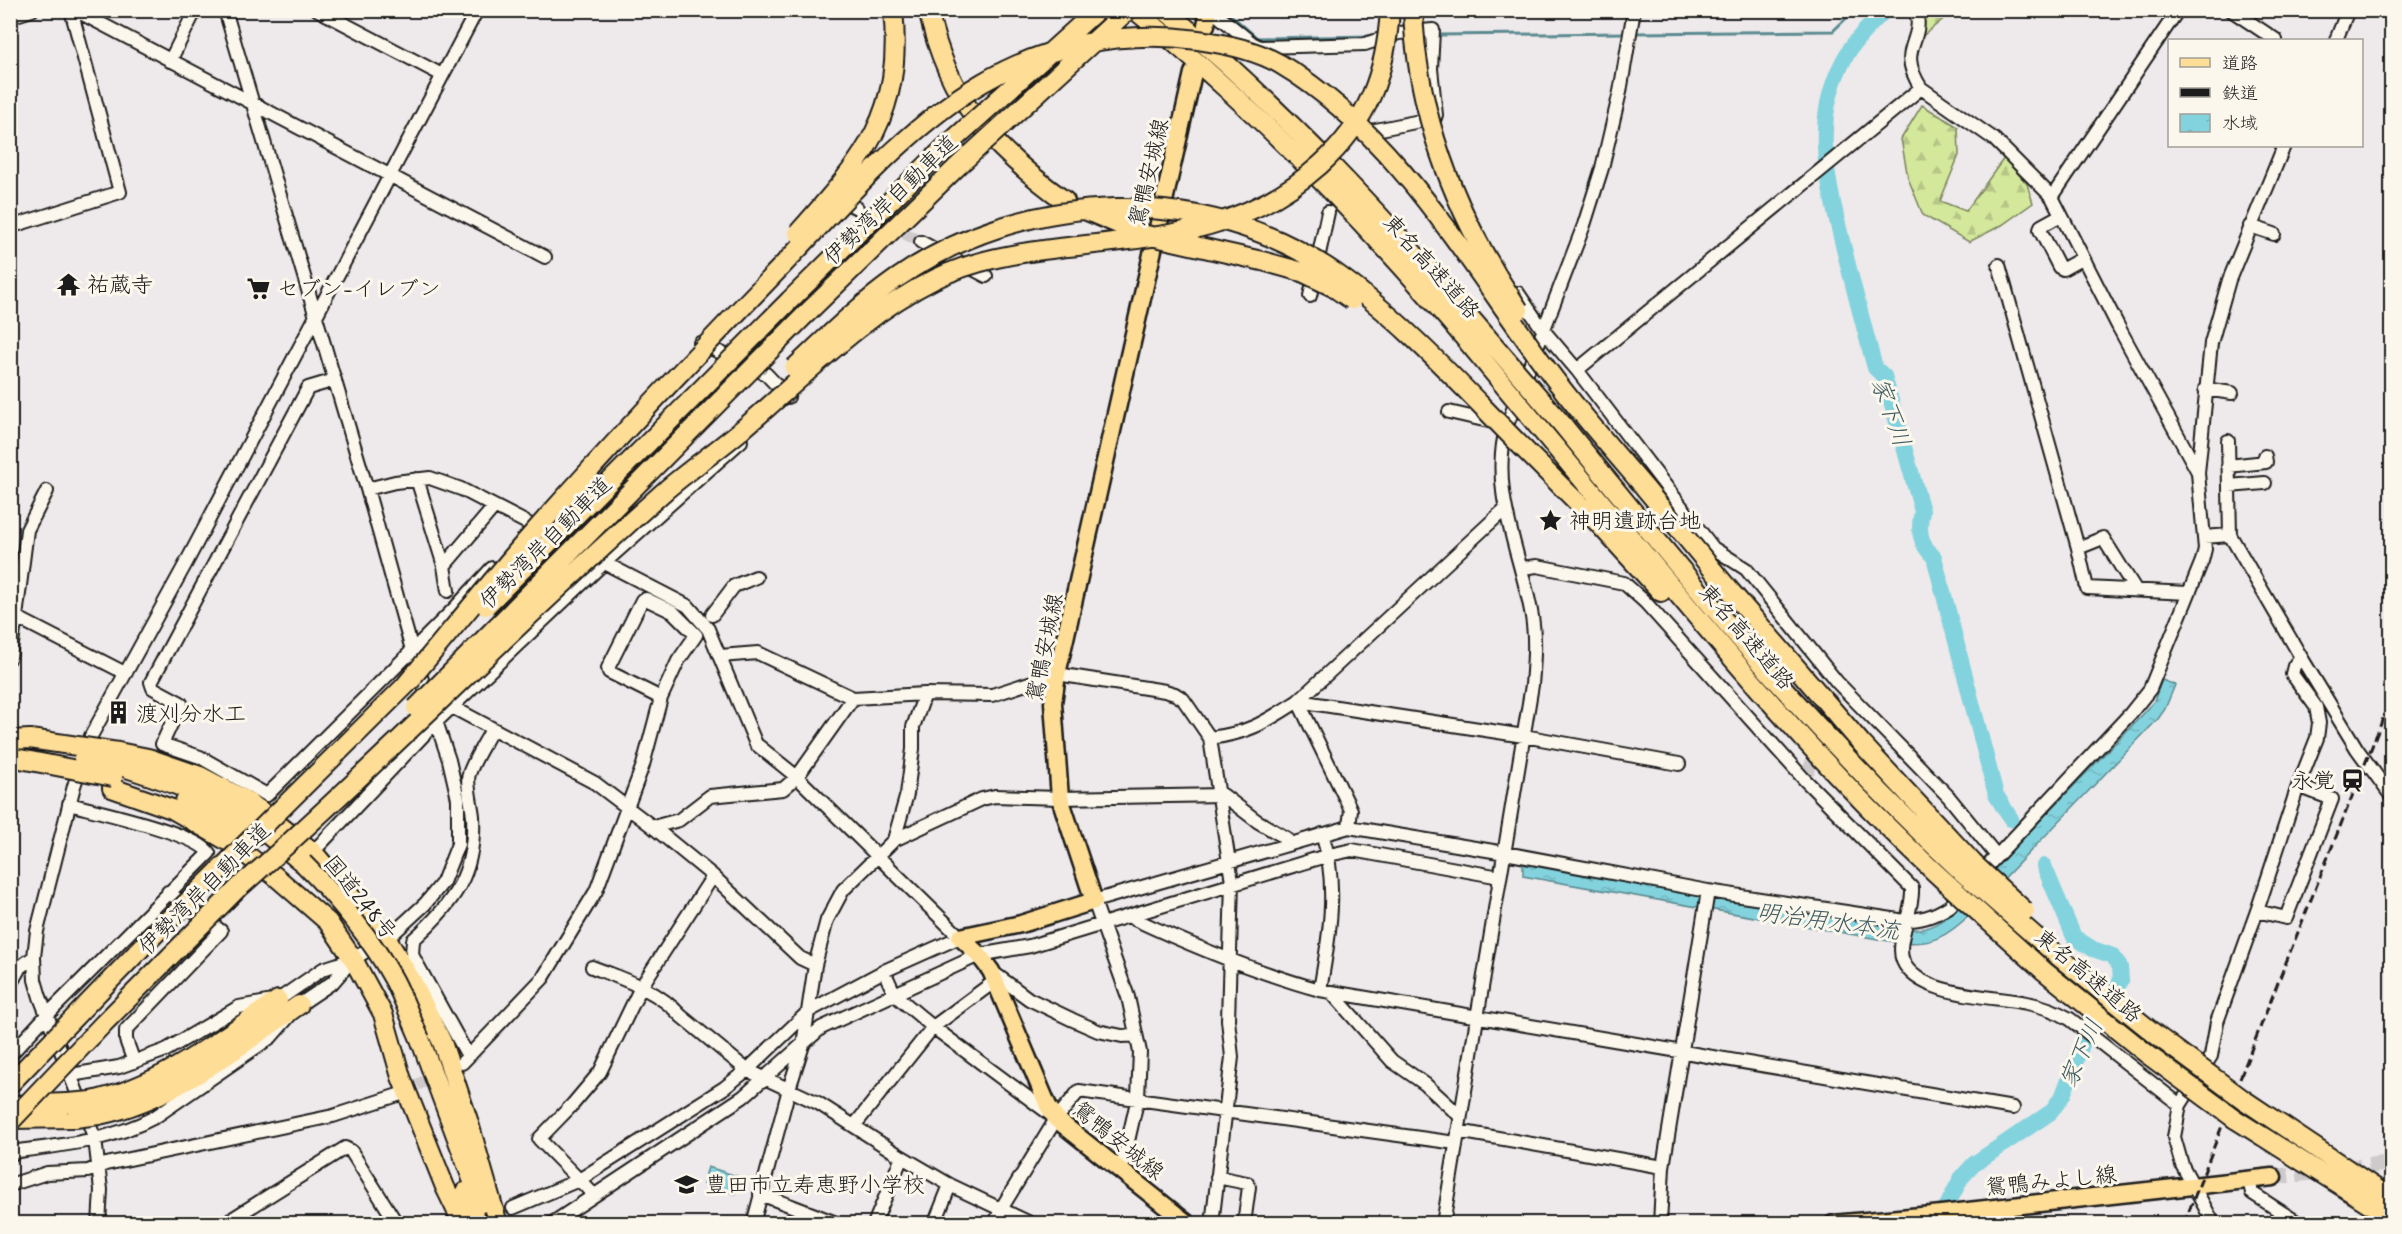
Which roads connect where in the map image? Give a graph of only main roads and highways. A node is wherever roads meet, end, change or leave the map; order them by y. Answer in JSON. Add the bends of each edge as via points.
{"nodes":[{"id":1,"x":891,"y":10,"type":"edge"},
{"id":2,"x":928,"y":10,"type":"edge"},
{"id":3,"x":1097,"y":10,"type":"edge"},
{"id":4,"x":1128,"y":10,"type":"edge"},
{"id":5,"x":1135,"y":10,"type":"edge"},
{"id":6,"x":1165,"y":10,"type":"edge"},
{"id":7,"x":1389,"y":10,"type":"edge"},
{"id":8,"x":1413,"y":10,"type":"edge"},
{"id":9,"x":1193,"y":73,"type":"dead end"},
{"id":10,"x":1479,"y":341,"type":"junction"},
{"id":11,"x":689,"y":363,"type":"junction"},
{"id":12,"x":1442,"y":368,"type":"junction"},
{"id":13,"x":669,"y":488,"type":"junction"},
{"id":14,"x":1650,"y":494,"type":"junction"},
{"id":15,"x":404,"y":687,"type":"junction"},
{"id":16,"x":10,"y":742,"type":"edge"},
{"id":17,"x":10,"y":757,"type":"edge"},
{"id":18,"x":115,"y":770,"type":"junction"},
{"id":19,"x":1858,"y":796,"type":"junction"},
{"id":20,"x":303,"y":862,"type":"junction"},
{"id":21,"x":1963,"y":875,"type":"junction"},
{"id":22,"x":240,"y":887,"type":"junction"},
{"id":23,"x":278,"y":1000,"type":"road end"},
{"id":24,"x":300,"y":1005,"type":"road end"},
{"id":25,"x":415,"y":1042,"type":"junction"},
{"id":26,"x":10,"y":1084,"type":"edge"},
{"id":27,"x":10,"y":1105,"type":"edge"},
{"id":28,"x":96,"y":1108,"type":"junction"},
{"id":29,"x":71,"y":1111,"type":"junction"},
{"id":30,"x":10,"y":1120,"type":"edge"},
{"id":31,"x":468,"y":1120,"type":"junction"},
{"id":32,"x":2289,"y":1132,"type":"junction"},
{"id":33,"x":2273,"y":1177,"type":"tunnel mouth"},
{"id":34,"x":2391,"y":1187,"type":"edge"},
{"id":35,"x":2391,"y":1199,"type":"edge"},
{"id":36,"x":510,"y":1218,"type":"edge"},
{"id":37,"x":2391,"y":1218,"type":"edge"},
{"id":38,"x":463,"y":1224,"type":"edge"},
{"id":39,"x":477,"y":1224,"type":"edge"},
{"id":40,"x":489,"y":1224,"type":"edge"},
{"id":41,"x":498,"y":1224,"type":"edge"},
{"id":42,"x":1188,"y":1224,"type":"edge"},
{"id":43,"x":1833,"y":1224,"type":"edge"}],
"edges":[{"from":1,"to":11,"type":"highway","bridge":true,"via":[[896,60],[892,84],[864,154]]},
{"from":2,"to":12,"type":"highway","bridge":true,"via":[[942,60],[968,112],[1018,166],[1065,201],[1142,234],[1302,272],[1381,319]]},
{"from":3,"to":15,"type":"highway","name":"伊勢湾岸自動車道","bridge":true,"via":[[942,150]]},
{"from":4,"to":22,"type":"highway","name":"伊勢湾岸自動車道","bridge":true,"via":[[957,167],[806,315]]},
{"from":5,"to":10,"type":"highway","name":"東名高速道路","via":[[1194,58],[1280,138],[1409,274]]},
{"from":6,"to":10,"type":"highway","name":"東名高速道路","via":[[1335,167],[1389,225]]},
{"from":7,"to":13,"type":"highway","bridge":true,"via":[[1385,53],[1370,102],[1332,154],[1286,192],[1214,225],[1148,238],[1010,255],[937,278],[859,329]]},
{"from":8,"to":14,"type":"highway","bridge":true,"via":[[1418,66],[1432,129],[1472,232],[1496,277]]},
{"from":9,"to":42,"type":"main road","name":"鴛鴨安城線","via":[[1053,703],[1060,798],[1095,904],[1022,924],[970,947],[993,976],[1056,1119]]},
{"from":10,"to":19,"type":"highway","name":"東名高速道路","bridge":true,"via":[[1546,436],[1721,645]]},
{"from":10,"to":21,"type":"highway","name":"東名高速道路","bridge":true,"via":[[1562,424],[1666,553],[1796,702]]},
{"from":11,"to":14,"type":"highway","bridge":true,"via":[[863,183],[919,128],[953,102],[1018,64],[1069,46],[1147,36],[1192,39],[1245,49],[1277,62],[1311,84],[1364,132],[1412,184],[1558,385]]},
{"from":11,"to":15,"type":"highway","bridge":true,"via":[[527,540]]},
{"from":12,"to":13,"type":"highway","bridge":true,"via":[[1386,313],[1333,271],[1247,227],[1213,217],[1146,207],[1076,210],[1041,216],[971,238],[897,279],[846,319]]},
{"from":12,"to":19,"type":"highway","bridge":true,"via":[[1598,523],[1809,753]]},
{"from":13,"to":22,"type":"highway","bridge":true},
{"from":14,"to":21,"type":"highway","bridge":true,"via":[[1862,744]]},
{"from":15,"to":26,"type":"highway","name":"伊勢湾岸自動車道","bridge":true},
{"from":16,"to":18,"type":"highway","name":"国道248号","bridge":true},
{"from":17,"to":18,"type":"highway","bridge":true,"via":[[42,764],[48,772]]},
{"from":18,"to":20,"type":"highway","name":"国道248号","via":[[183,787],[220,804]]},
{"from":18,"to":38,"type":"highway","via":[[229,842],[328,922],[383,1014],[401,1077]]},
{"from":19,"to":21,"type":"highway","name":"東名高速道路","via":[[1914,853]]},
{"from":20,"to":25,"type":"highway","name":"国道248号","bridge":true,"via":[[364,932],[394,980]]},
{"from":20,"to":31,"type":"highway","via":[[387,939],[442,1042]]},
{"from":21,"to":32,"type":"highway","name":"東名高速道路","bridge":true,"via":[[2160,1038]]},
{"from":21,"to":37,"type":"highway","name":"東名高速道路","bridge":true,"via":[[2044,971],[2147,1054],[2235,1119]]},
{"from":22,"to":30,"type":"highway","name":"伊勢湾岸自動車道","bridge":true},
{"from":23,"to":28,"type":"highway","via":[[170,1072]]},
{"from":24,"to":28,"type":"highway","via":[[176,1087],[138,1105]]},
{"from":25,"to":39,"type":"highway","name":"国道248号"},
{"from":25,"to":40,"type":"highway","name":"国道248号"},
{"from":27,"to":29,"type":"highway"},
{"from":28,"to":29,"type":"highway","bridge":true},
{"from":29,"to":30,"type":"highway"},
{"from":31,"to":36,"type":"highway"},
{"from":31,"to":41,"type":"highway"},
{"from":32,"to":34,"type":"highway","via":[[2323,1145]]},
{"from":32,"to":35,"type":"highway","name":"東名高速道路"},
{"from":33,"to":43,"type":"main road","name":"鴛鴨みよし線"}]}
